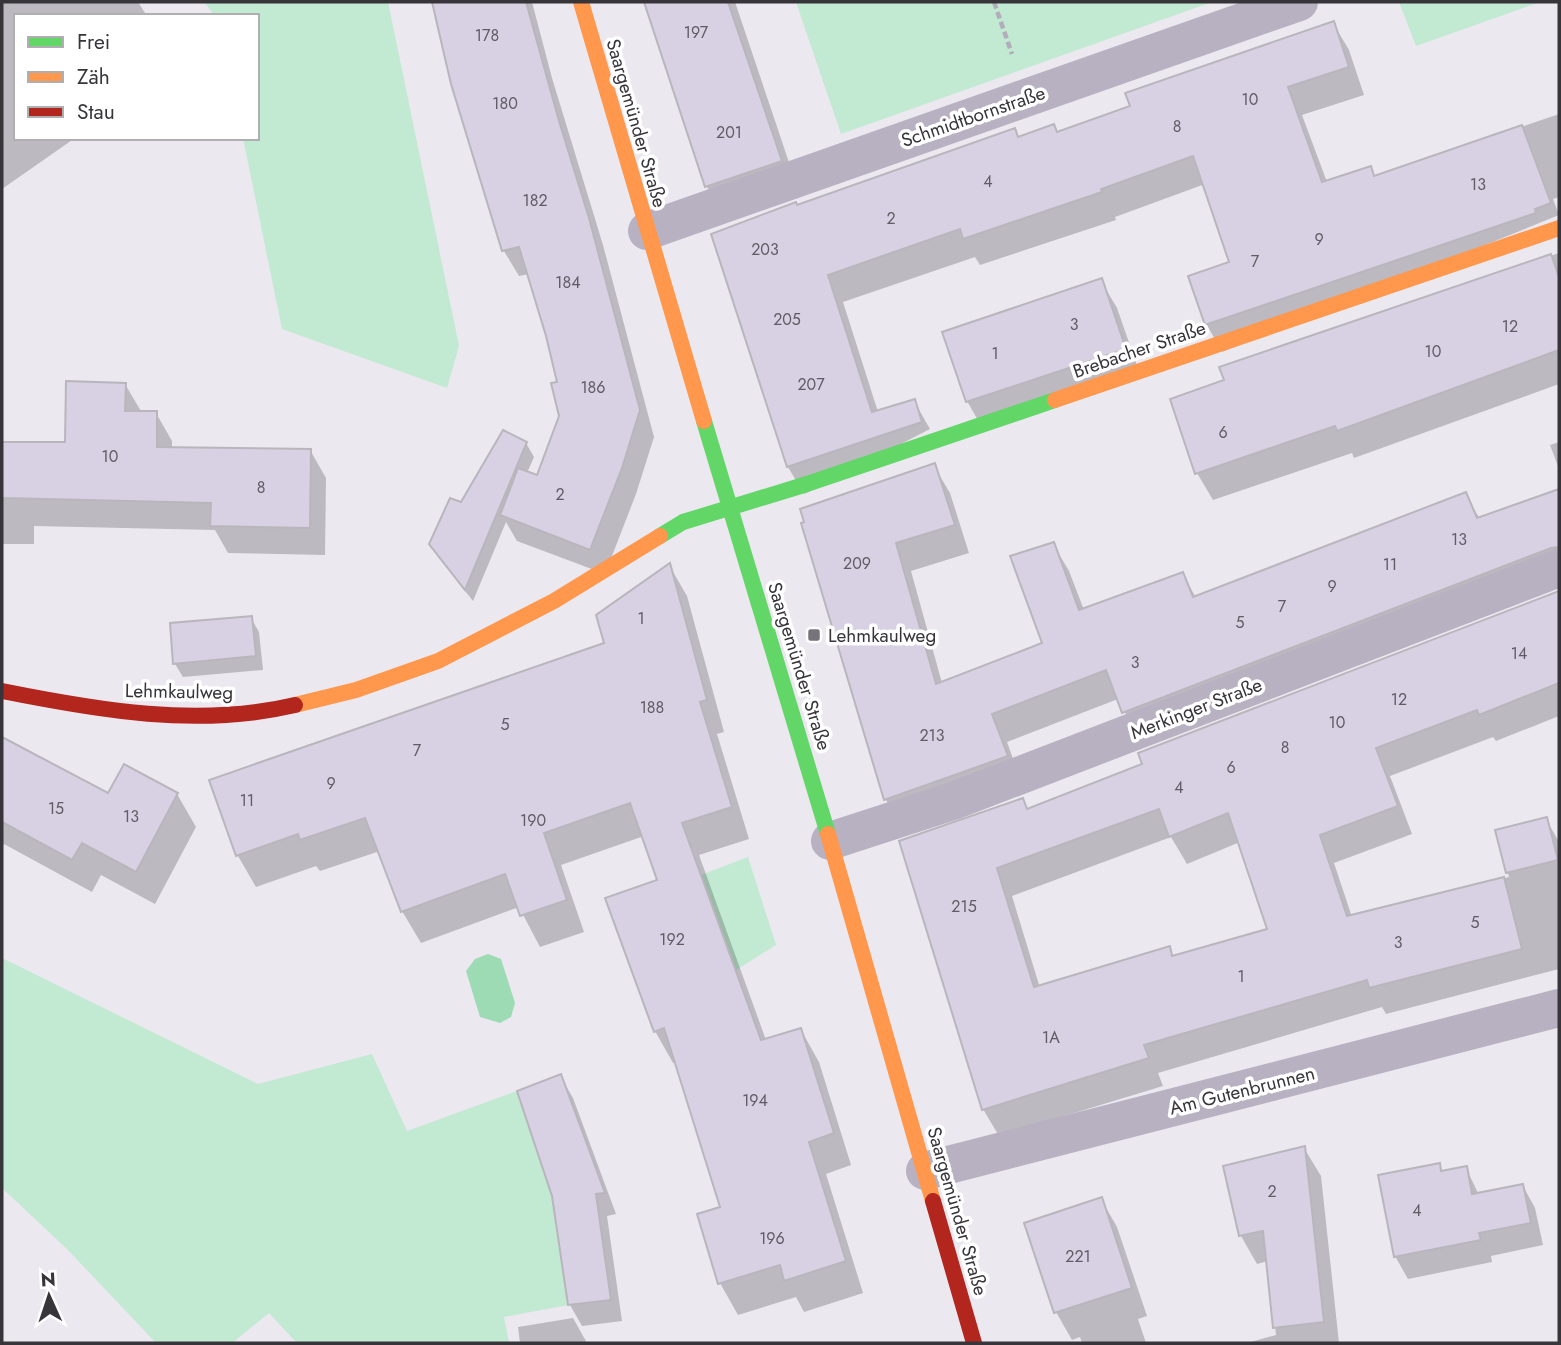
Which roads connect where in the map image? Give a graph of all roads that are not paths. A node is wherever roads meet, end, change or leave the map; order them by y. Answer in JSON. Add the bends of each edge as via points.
{"nodes":[{"id":1,"x":581,"y":2,"type":"edge"},
{"id":2,"x":1300,"y":2,"type":"edge"},
{"id":3,"x":1559,"y":228,"type":"edge"},
{"id":4,"x":647,"y":231,"type":"junction"},
{"id":5,"x":731,"y":507,"type":"junction"},
{"id":6,"x":1559,"y":568,"type":"edge"},
{"id":7,"x":2,"y":691,"type":"edge"},
{"id":8,"x":830,"y":841,"type":"junction"},
{"id":9,"x":1559,"y":1008,"type":"edge"},
{"id":10,"x":925,"y":1171,"type":"junction"},
{"id":11,"x":974,"y":1343,"type":"edge"}],
"edges":[{"from":1,"to":4,"type":"street","name":"Saargemünder Straße"},
{"from":2,"to":4,"type":"street","name":"Schmidtbornstraße"},
{"from":3,"to":5,"type":"street","name":"Brebacher Straße"},
{"from":4,"to":5,"type":"street","name":"Saargemünder Straße"},
{"from":5,"to":7,"type":"street","name":"Lehmkaulweg","via":[[683,522],[554,601],[438,661],[356,690],[286,707],[222,715],[158,715],[81,707]]},
{"from":5,"to":8,"type":"street","name":"Saargemünder Straße"},
{"from":6,"to":8,"type":"street","name":"Merkinger Straße","via":[[953,801]]},
{"from":8,"to":10,"type":"street","name":"Saargemünder Straße"},
{"from":9,"to":10,"type":"street","name":"Am Gutenbrunnen"},
{"from":10,"to":11,"type":"street","name":"Saargemünder Straße"}]}
